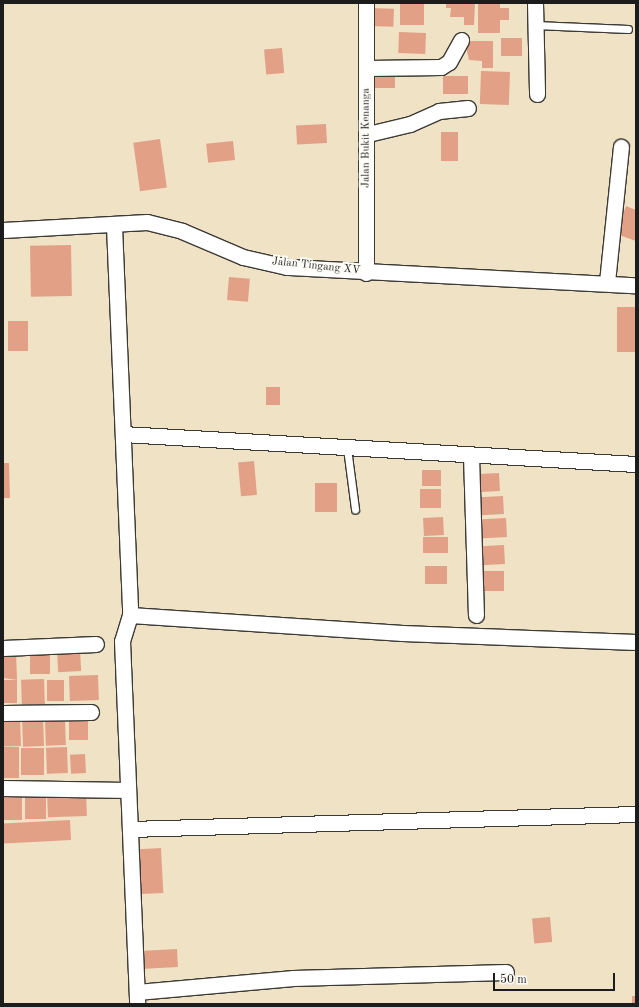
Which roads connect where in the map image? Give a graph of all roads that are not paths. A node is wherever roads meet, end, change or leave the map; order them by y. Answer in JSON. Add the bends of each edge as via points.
{"nodes":[{"id":1,"x":366,"y":3,"type":"edge"},
{"id":2,"x":535,"y":3,"type":"edge"},
{"id":3,"x":535,"y":25,"type":"junction"},
{"id":4,"x":628,"y":29,"type":"dead end"},
{"id":5,"x":461,"y":40,"type":"dead end"},
{"id":6,"x":367,"y":68,"type":"junction"},
{"id":7,"x":537,"y":94,"type":"dead end"},
{"id":8,"x":468,"y":108,"type":"dead end"},
{"id":9,"x":368,"y":134,"type":"junction"},
{"id":10,"x":621,"y":147,"type":"dead end"},
{"id":11,"x":114,"y":226,"type":"junction"},
{"id":12,"x":3,"y":230,"type":"edge"},
{"id":13,"x":366,"y":273,"type":"junction"},
{"id":14,"x":607,"y":282,"type":"junction"},
{"id":15,"x":636,"y":285,"type":"edge"},
{"id":16,"x":123,"y":434,"type":"junction"},
{"id":17,"x":347,"y":448,"type":"junction"},
{"id":18,"x":471,"y":456,"type":"junction"},
{"id":19,"x":636,"y":464,"type":"edge"},
{"id":20,"x":355,"y":509,"type":"dead end"},
{"id":21,"x":130,"y":615,"type":"junction"},
{"id":22,"x":476,"y":615,"type":"dead end"},
{"id":23,"x":636,"y":642,"type":"edge"},
{"id":24,"x":96,"y":644,"type":"dead end"},
{"id":25,"x":3,"y":648,"type":"edge"},
{"id":26,"x":91,"y":712,"type":"dead end"},
{"id":27,"x":3,"y":713,"type":"edge"},
{"id":28,"x":3,"y":788,"type":"edge"},
{"id":29,"x":128,"y":790,"type":"junction"},
{"id":30,"x":636,"y":814,"type":"edge"},
{"id":31,"x":130,"y":829,"type":"junction"},
{"id":32,"x":506,"y":972,"type":"dead end"},
{"id":33,"x":137,"y":998,"type":"edge"}],
"edges":[{"from":1,"to":6,"type":"street","name":"Jalan Bukit Kenanga"},
{"from":2,"to":3,"type":"street"},
{"from":3,"to":4,"type":"lane"},
{"from":3,"to":7,"type":"street"},
{"from":5,"to":6,"type":"street","via":[[449,62],[441,67]]},
{"from":6,"to":9,"type":"street","name":"Jalan Bukit Kenanga"},
{"from":8,"to":9,"type":"street","via":[[439,111],[410,124]]},
{"from":9,"to":13,"type":"street","name":"Jalan Bukit Kenanga"},
{"from":10,"to":14,"type":"street"},
{"from":11,"to":12,"type":"street","name":"Jalan Tingang XV"},
{"from":11,"to":13,"type":"street","name":"Jalan Tingang XV","via":[[147,222],[182,231],[243,257],[287,267]]},
{"from":11,"to":16,"type":"street","via":[[118,372]]},
{"from":13,"to":14,"type":"street","name":"Jalan Tingang XV"},
{"from":14,"to":15,"type":"street","name":"Jalan Tingang XV"},
{"from":16,"to":17,"type":"street"},
{"from":16,"to":21,"type":"street"},
{"from":17,"to":18,"type":"street"},
{"from":17,"to":20,"type":"lane"},
{"from":18,"to":19,"type":"street"},
{"from":18,"to":22,"type":"street"},
{"from":21,"to":23,"type":"street","via":[[402,633]]},
{"from":21,"to":29,"type":"street","via":[[122,641]]},
{"from":24,"to":25,"type":"street"},
{"from":26,"to":27,"type":"street"},
{"from":28,"to":29,"type":"street"},
{"from":29,"to":31,"type":"street"},
{"from":30,"to":31,"type":"street"},
{"from":31,"to":33,"type":"street"},
{"from":32,"to":33,"type":"street","via":[[293,978]]}]}
